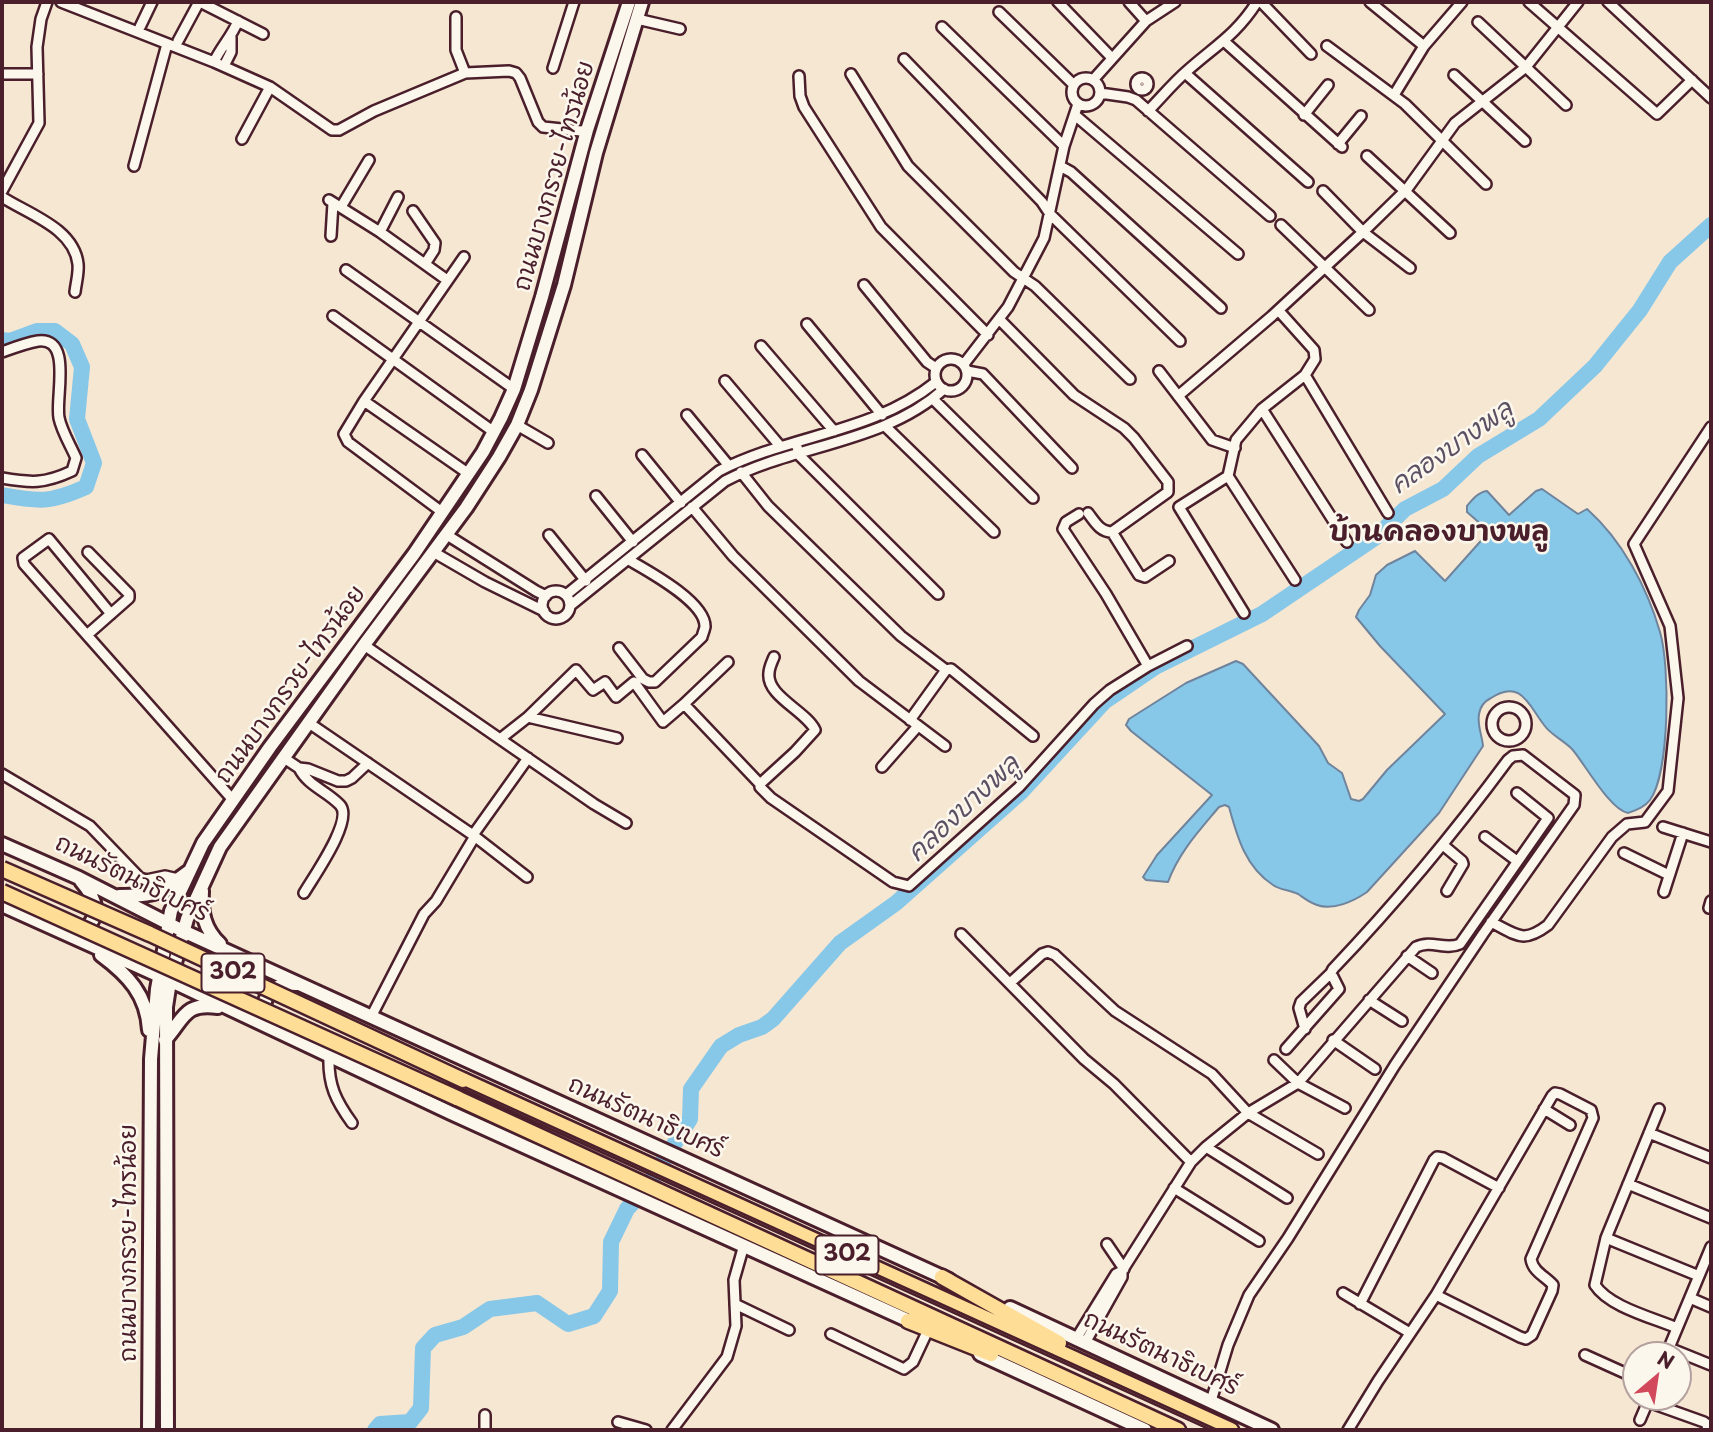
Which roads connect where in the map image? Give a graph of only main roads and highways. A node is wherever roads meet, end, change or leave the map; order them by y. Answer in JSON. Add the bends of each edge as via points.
{"nodes":[{"id":1,"x":629,"y":2,"type":"edge"},
{"id":2,"x":642,"y":2,"type":"edge"},
{"id":3,"x":2,"y":844,"type":"edge"},
{"id":4,"x":2,"y":869,"type":"edge"},
{"id":5,"x":79,"y":878,"type":"junction"},
{"id":6,"x":182,"y":880,"type":"junction"},
{"id":7,"x":2,"y":892,"type":"edge"},
{"id":8,"x":200,"y":892,"type":"junction"},
{"id":9,"x":115,"y":897,"type":"junction"},
{"id":10,"x":2,"y":905,"type":"edge"},
{"id":11,"x":168,"y":923,"type":"junction"},
{"id":12,"x":183,"y":931,"type":"junction"},
{"id":13,"x":60,"y":932,"type":"junction"},
{"id":14,"x":86,"y":943,"type":"junction"},
{"id":15,"x":226,"y":950,"type":"junction"},
{"id":16,"x":165,"y":979,"type":"junction"},
{"id":17,"x":308,"y":987,"type":"junction"},
{"id":18,"x":251,"y":1018,"type":"junction"},
{"id":19,"x":282,"y":1033,"type":"junction"},
{"id":20,"x":165,"y":1040,"type":"junction"},
{"id":21,"x":151,"y":1059,"type":"junction"},
{"id":22,"x":942,"y":1277,"type":"junction"},
{"id":23,"x":908,"y":1321,"type":"junction"},
{"id":24,"x":1149,"y":1392,"type":"junction"},
{"id":25,"x":1139,"y":1412,"type":"junction"},
{"id":26,"x":149,"y":1430,"type":"edge"},
{"id":27,"x":167,"y":1430,"type":"edge"},
{"id":28,"x":1145,"y":1430,"type":"edge"},
{"id":29,"x":1178,"y":1430,"type":"edge"},
{"id":30,"x":1231,"y":1430,"type":"edge"},
{"id":31,"x":1272,"y":1430,"type":"edge"}],
"edges":[{"from":1,"to":6,"type":"main road","name":"ถนนบางกรวย-ไทรน้อย","via":[[587,130],[542,297],[494,432],[414,554],[233,800]]},
{"from":2,"to":8,"type":"main road","name":"ถนนบางกรวย-ไทรน้อย","via":[[596,153],[564,285],[517,425],[435,553],[220,847]]},
{"from":3,"to":5,"type":"main road","name":"ถนนรัตนาธิเบศร์","number":"302"},
{"from":4,"to":24,"type":"main road","name":"ถนนรัตนาธิเบศร์","number":"302","bridge":true},
{"from":5,"to":9,"type":"main road","name":"ถนนรัตนาธิเบศร์","number":"302"},
{"from":5,"to":13,"type":"main road","via":[[95,901],[92,923],[79,933]]},
{"from":6,"to":8,"type":"main road"},
{"from":6,"to":9,"type":"main road","via":[[146,896]]},
{"from":6,"to":11,"type":"main road","name":"ถนนบางกรวย-ไทรน้อย"},
{"from":7,"to":25,"type":"main road","number":"302","bridge":true},
{"from":8,"to":12,"type":"main road","name":"ถนนบางกรวย-ไทรน้อย"},
{"from":8,"to":15,"type":"main road","via":[[209,932]]},
{"from":9,"to":11,"type":"main road","name":"ถนนรัตนาธิเบศร์","number":"302"},
{"from":10,"to":13,"type":"main road","number":"302"},
{"from":11,"to":12,"type":"main road","name":"ถนนรัตนาธิเบศร์","number":"302"},
{"from":11,"to":16,"type":"main road","name":"ถนนบางกรวย-ไทรน้อย"},
{"from":12,"to":15,"type":"main road","name":"ถนนรัตนาธิเบศร์","number":"302"},
{"from":12,"to":16,"type":"main road","name":"ถนนบางกรวย-ไทรน้อย"},
{"from":13,"to":14,"type":"main road","number":"302"},
{"from":14,"to":16,"type":"main road","number":"302"},
{"from":14,"to":21,"type":"main road","via":[[137,989],[149,1019]]},
{"from":15,"to":17,"type":"main road","name":"ถนนรัตนาธิเบศร์","number":"302"},
{"from":16,"to":18,"type":"main road","number":"302"},
{"from":16,"to":20,"type":"main road","name":"ถนนบางกรวย-ไทรน้อย"},
{"from":16,"to":21,"type":"main road","name":"ถนนบางกรวย-ไทรน้อย"},
{"from":17,"to":19,"type":"main road","via":[[285,983],[266,998],[264,1016]]},
{"from":17,"to":22,"type":"main road","name":"ถนนรัตนาธิเบศร์","number":"302"},
{"from":18,"to":19,"type":"main road","number":"302"},
{"from":18,"to":20,"type":"main road","via":[[201,1005],[180,1017]]},
{"from":19,"to":23,"type":"main road","number":"302"},
{"from":20,"to":27,"type":"main road","name":"ถนนบางกรวย-ไทรน้อย"},
{"from":21,"to":26,"type":"main road","name":"ถนนบางกรวย-ไทรน้อย"},
{"from":22,"to":24,"type":"main road"},
{"from":22,"to":31,"type":"main road","name":"ถนนรัตนาธิเบศร์","number":"302"},
{"from":23,"to":25,"type":"main road"},
{"from":23,"to":28,"type":"main road","number":"302"},
{"from":24,"to":30,"type":"main road","name":"ถนนรัตนาธิเบศร์","number":"302"},
{"from":25,"to":29,"type":"main road","number":"302"}]}
